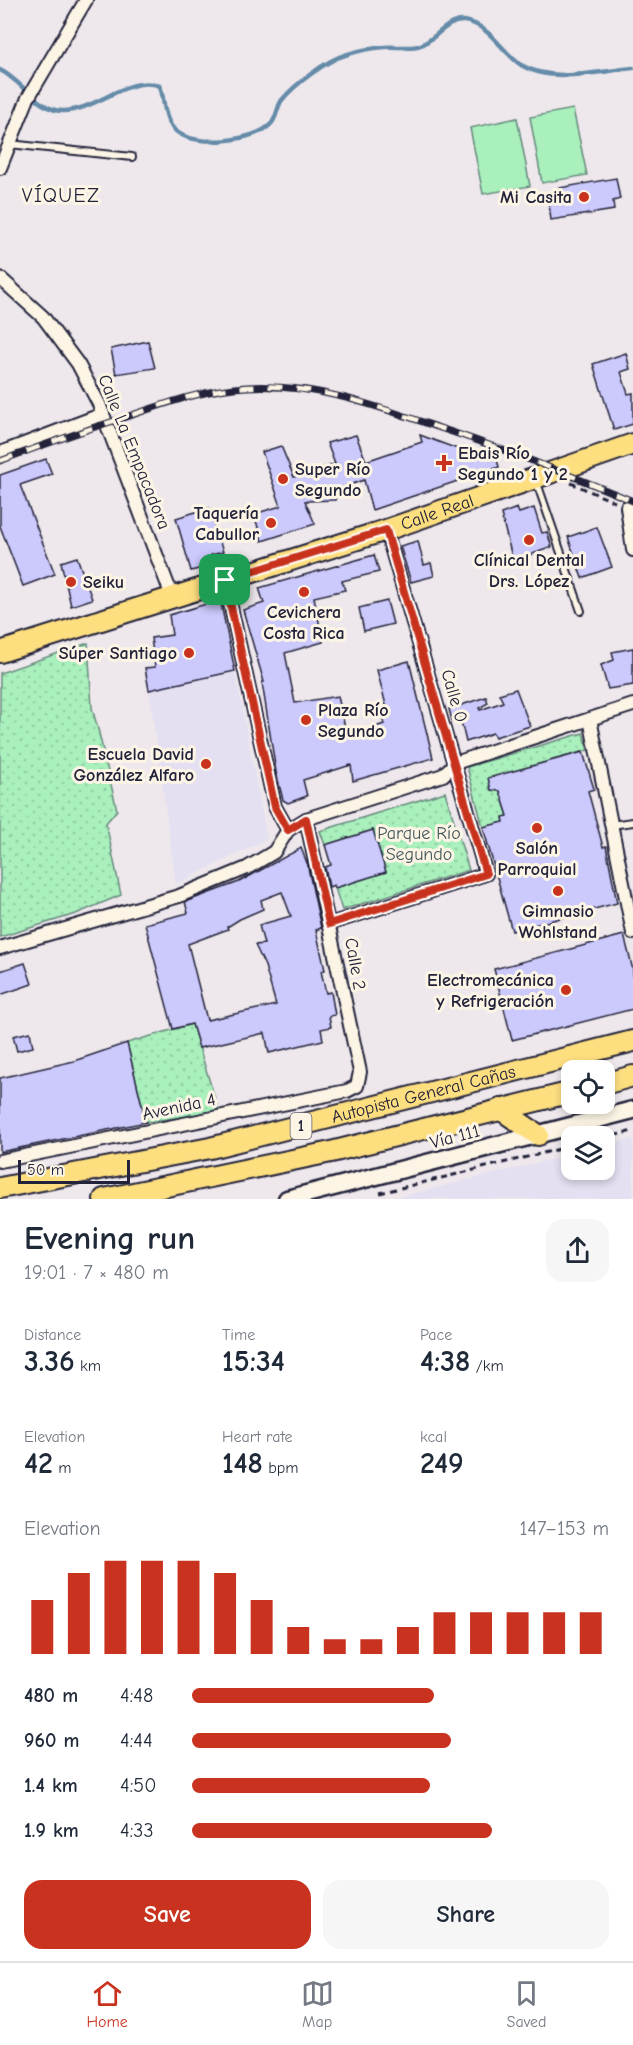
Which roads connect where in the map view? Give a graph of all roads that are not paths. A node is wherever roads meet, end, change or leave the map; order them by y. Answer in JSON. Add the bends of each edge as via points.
{"nodes":[{"id":1,"x":86,"y":0,"type":"edge"},
{"id":2,"x":9,"y":144,"type":"junction"},
{"id":3,"x":132,"y":157,"type":"dead end"},
{"id":4,"x":0,"y":168,"type":"edge"},
{"id":5,"x":0,"y":278,"type":"edge"},
{"id":6,"x":103,"y":414,"type":"junction"},
{"id":7,"x":633,"y":444,"type":"edge"},
{"id":8,"x":0,"y":453,"type":"edge"},
{"id":9,"x":542,"y":477,"type":"junction"},
{"id":10,"x":630,"y":509,"type":"edge"},
{"id":11,"x":386,"y":530,"type":"junction"},
{"id":12,"x":633,"y":550,"type":"edge"},
{"id":13,"x":225,"y":580,"type":"junction"},
{"id":14,"x":172,"y":596,"type":"junction"},
{"id":15,"x":580,"y":611,"type":"dead end"},
{"id":16,"x":0,"y":652,"type":"edge"},
{"id":17,"x":633,"y":705,"type":"edge"},
{"id":18,"x":590,"y":719,"type":"junction"},
{"id":19,"x":455,"y":763,"type":"junction"},
{"id":20,"x":306,"y":819,"type":"junction"},
{"id":21,"x":633,"y":822,"type":"edge"},
{"id":22,"x":611,"y":825,"type":"junction"},
{"id":23,"x":288,"y":830,"type":"junction"},
{"id":24,"x":329,"y":924,"type":"junction"},
{"id":25,"x":633,"y":933,"type":"edge"},
{"id":26,"x":0,"y":948,"type":"edge"},
{"id":27,"x":633,"y":1041,"type":"edge"},
{"id":28,"x":633,"y":1077,"type":"edge"},
{"id":29,"x":360,"y":1080,"type":"joint"},
{"id":30,"x":615,"y":1081,"type":"edge"},
{"id":31,"x":561,"y":1095,"type":"edge"},
{"id":32,"x":500,"y":1110,"type":"junction"},
{"id":33,"x":633,"y":1110,"type":"edge"},
{"id":34,"x":538,"y":1135,"type":"junction"},
{"id":35,"x":0,"y":1161,"type":"edge"},
{"id":36,"x":0,"y":1188,"type":"edge"},
{"id":37,"x":104,"y":1199,"type":"edge"},
{"id":38,"x":287,"y":1199,"type":"edge"}],
"edges":[{"from":1,"to":2,"type":"street","via":[[35,84]]},
{"from":2,"to":3,"type":"lane"},
{"from":2,"to":4,"type":"street"},
{"from":5,"to":6,"type":"street","name":"Calle La Empacadora","via":[[65,343]]},
{"from":6,"to":8,"type":"street"},
{"from":6,"to":14,"type":"street","name":"Calle La Empacadora"},
{"from":7,"to":9,"type":"main road","name":"Calle Real"},
{"from":9,"to":11,"type":"main road","name":"Calle Real"},
{"from":9,"to":15,"type":"lane"},
{"from":10,"to":12,"type":"street"},
{"from":11,"to":13,"type":"main road","name":"Calle Real"},
{"from":11,"to":19,"type":"street","name":"Calle 0"},
{"from":13,"to":14,"type":"main road","name":"Calle Real"},
{"from":13,"to":23,"type":"street","via":[[275,807]]},
{"from":14,"to":16,"type":"main road","name":"Calle Real"},
{"from":17,"to":18,"type":"street"},
{"from":18,"to":19,"type":"street"},
{"from":18,"to":22,"type":"street"},
{"from":19,"to":20,"type":"street","via":[[443,774]]},
{"from":19,"to":24,"type":"street","name":"Calle 0","via":[[486,874]]},
{"from":20,"to":23,"type":"street"},
{"from":20,"to":24,"type":"street","name":"Calle 2"},
{"from":21,"to":22,"type":"lane"},
{"from":22,"to":25,"type":"street"},
{"from":23,"to":26,"type":"street","via":[[274,852],[247,868],[179,896]]},
{"from":24,"to":29,"type":"street","name":"Calle 2"},
{"from":27,"to":36,"type":"main road","name":"Autopista General Cañas","number":"1","via":[[210,1148]]},
{"from":28,"to":30,"type":"main road"},
{"from":29,"to":35,"type":"street","name":"Avenida 4","via":[[347,1091]]},
{"from":31,"to":32,"type":"main road","name":"Autopista General Cañas","number":"1"},
{"from":32,"to":34,"type":"main road"},
{"from":32,"to":37,"type":"main road","name":"Autopista General Cañas","number":"1","via":[[331,1152]]},
{"from":33,"to":34,"type":"main road","name":"Vía 111"},
{"from":34,"to":38,"type":"main road","name":"Vía 111"}]}
